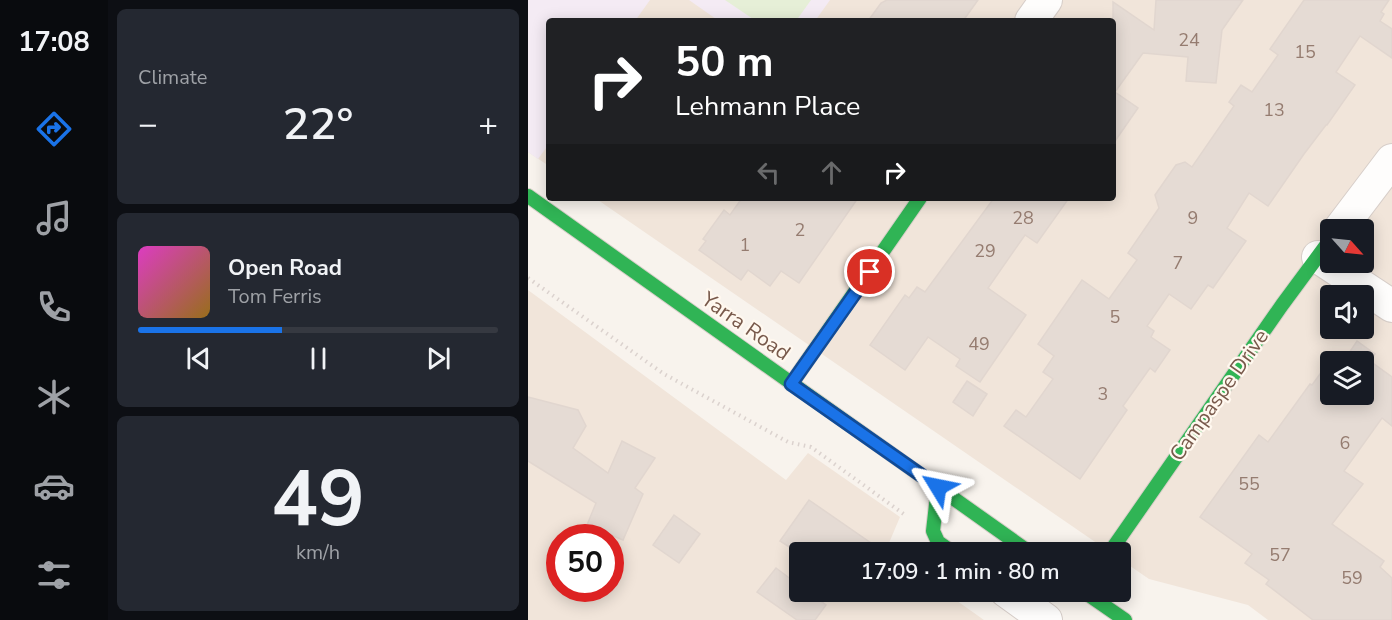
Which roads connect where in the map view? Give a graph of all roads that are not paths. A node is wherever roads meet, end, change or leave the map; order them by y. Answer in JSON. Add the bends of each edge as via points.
{"nodes":[{"id":1,"x":1046,"y":0,"type":"edge"},
{"id":2,"x":1033,"y":18,"type":"edge"},
{"id":3,"x":1392,"y":160,"type":"edge"},
{"id":4,"x":528,"y":196,"type":"edge"},
{"id":5,"x":918,"y":201,"type":"edge"},
{"id":6,"x":1347,"y":219,"type":"edge"},
{"id":7,"x":1320,"y":255,"type":"edge"},
{"id":8,"x":1353,"y":273,"type":"edge"},
{"id":9,"x":1392,"y":306,"type":"edge"},
{"id":10,"x":791,"y":384,"type":"junction"},
{"id":11,"x":938,"y":487,"type":"junction"},
{"id":12,"x":938,"y":542,"type":"edge"},
{"id":13,"x":1015,"y":542,"type":"edge"},
{"id":14,"x":1117,"y":542,"type":"edge"},
{"id":15,"x":1021,"y":602,"type":"edge"},
{"id":16,"x":1099,"y":602,"type":"edge"},
{"id":17,"x":1046,"y":620,"type":"edge"},
{"id":18,"x":1125,"y":620,"type":"edge"}],
"edges":[{"from":1,"to":2,"type":"street"},
{"from":3,"to":6,"type":"street"},
{"from":4,"to":10,"type":"main road","name":"Yarra Road"},
{"from":5,"to":10,"type":"main road"},
{"from":7,"to":14,"type":"main road","name":"Campaspe Drive"},
{"from":8,"to":9,"type":"street"},
{"from":10,"to":11,"type":"main road","name":"Yarra Road"},
{"from":11,"to":12,"type":"main road","via":[[933,531]]},
{"from":11,"to":13,"type":"main road","name":"Yarra Road"},
{"from":15,"to":17,"type":"street"},
{"from":16,"to":18,"type":"main road"}]}
